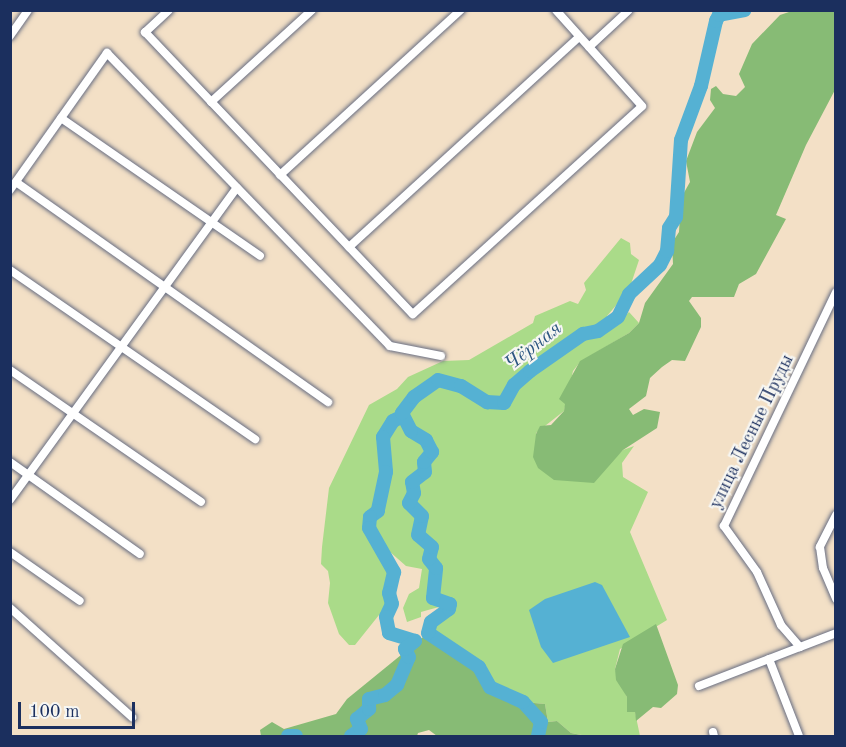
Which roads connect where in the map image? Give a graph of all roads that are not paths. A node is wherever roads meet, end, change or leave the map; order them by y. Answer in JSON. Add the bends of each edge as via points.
{"nodes":[{"id":1,"x":28,"y":10,"type":"edge"},
{"id":2,"x":312,"y":10,"type":"edge"},
{"id":3,"x":461,"y":10,"type":"edge"},
{"id":4,"x":556,"y":10,"type":"edge"},
{"id":5,"x":629,"y":10,"type":"edge"},
{"id":6,"x":165,"y":12,"type":"edge"},
{"id":7,"x":10,"y":36,"type":"edge"},
{"id":8,"x":579,"y":37,"type":"junction"},
{"id":9,"x":589,"y":47,"type":"junction"},
{"id":10,"x":211,"y":102,"type":"junction"},
{"id":11,"x":62,"y":118,"type":"junction"},
{"id":12,"x":280,"y":175,"type":"junction"},
{"id":13,"x":16,"y":182,"type":"junction"},
{"id":14,"x":237,"y":188,"type":"junction"},
{"id":15,"x":10,"y":190,"type":"edge"},
{"id":16,"x":211,"y":220,"type":"junction"},
{"id":17,"x":349,"y":247,"type":"junction"},
{"id":18,"x":260,"y":256,"type":"dead end"},
{"id":19,"x":10,"y":270,"type":"edge"},
{"id":20,"x":163,"y":287,"type":"junction"},
{"id":21,"x":836,"y":292,"type":"edge"},
{"id":22,"x":121,"y":345,"type":"junction"},
{"id":23,"x":441,"y":356,"type":"dead end"},
{"id":24,"x":10,"y":370,"type":"edge"},
{"id":25,"x":328,"y":402,"type":"dead end"},
{"id":26,"x":72,"y":414,"type":"junction"},
{"id":27,"x":255,"y":439,"type":"dead end"},
{"id":28,"x":10,"y":462,"type":"edge"},
{"id":29,"x":29,"y":474,"type":"junction"},
{"id":30,"x":10,"y":500,"type":"edge"},
{"id":31,"x":201,"y":502,"type":"dead end"},
{"id":32,"x":836,"y":515,"type":"edge"},
{"id":33,"x":10,"y":552,"type":"edge"},
{"id":34,"x":140,"y":554,"type":"dead end"},
{"id":35,"x":836,"y":599,"type":"edge"},
{"id":36,"x":80,"y":601,"type":"dead end"},
{"id":37,"x":10,"y":608,"type":"edge"},
{"id":38,"x":836,"y":633,"type":"edge"},
{"id":39,"x":800,"y":647,"type":"junction"},
{"id":40,"x":769,"y":659,"type":"junction"},
{"id":41,"x":699,"y":686,"type":"dead end"},
{"id":42,"x":132,"y":717,"type":"dead end"},
{"id":43,"x":799,"y":736,"type":"edge"}],
"edges":[{"from":1,"to":7,"type":"street"},
{"from":2,"to":10,"type":"street"},
{"from":3,"to":12,"type":"street"},
{"from":4,"to":8,"type":"street"},
{"from":5,"to":9,"type":"street"},
{"from":6,"to":10,"type":"street","via":[[145,32]]},
{"from":8,"to":9,"type":"street"},
{"from":8,"to":17,"type":"street"},
{"from":9,"to":17,"type":"street","via":[[642,106],[413,314]]},
{"from":10,"to":12,"type":"street"},
{"from":11,"to":13,"type":"street"},
{"from":11,"to":14,"type":"street","via":[[107,53]]},
{"from":11,"to":16,"type":"street"},
{"from":12,"to":17,"type":"street"},
{"from":13,"to":15,"type":"street"},
{"from":13,"to":20,"type":"street"},
{"from":14,"to":16,"type":"street"},
{"from":14,"to":23,"type":"street","via":[[390,346]]},
{"from":16,"to":18,"type":"street"},
{"from":16,"to":20,"type":"street"},
{"from":19,"to":22,"type":"street"},
{"from":20,"to":22,"type":"street"},
{"from":20,"to":25,"type":"street"},
{"from":21,"to":39,"type":"street","name":"улица Лесные Пруды","via":[[724,525],[757,572],[781,625]]},
{"from":22,"to":26,"type":"street"},
{"from":22,"to":27,"type":"street"},
{"from":24,"to":26,"type":"street"},
{"from":26,"to":29,"type":"street"},
{"from":26,"to":31,"type":"street"},
{"from":28,"to":29,"type":"street"},
{"from":29,"to":30,"type":"street"},
{"from":29,"to":34,"type":"street"},
{"from":32,"to":35,"type":"street","via":[[820,547],[823,568]]},
{"from":33,"to":36,"type":"street"},
{"from":37,"to":42,"type":"street"},
{"from":38,"to":39,"type":"street"},
{"from":39,"to":40,"type":"street"},
{"from":40,"to":41,"type":"street"},
{"from":40,"to":43,"type":"street"}]}
